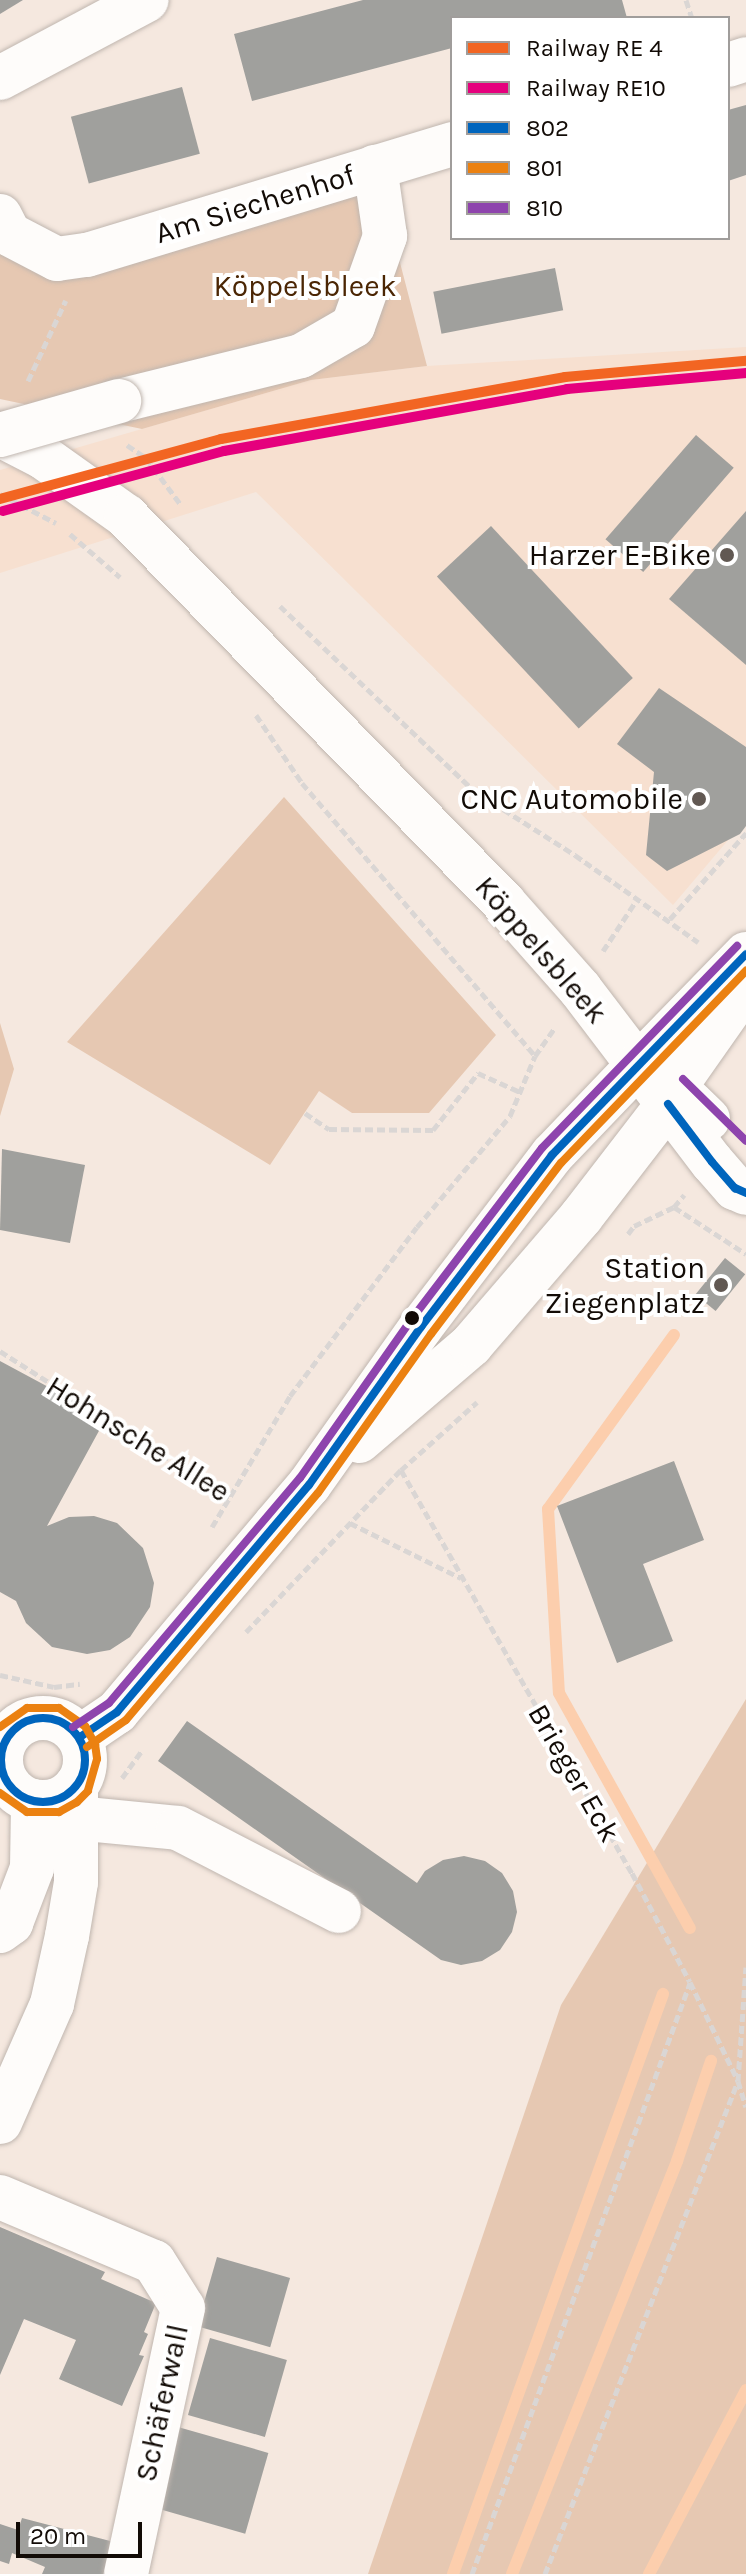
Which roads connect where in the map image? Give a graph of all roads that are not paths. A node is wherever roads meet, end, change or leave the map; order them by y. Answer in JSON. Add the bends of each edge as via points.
{"nodes":[{"id":1,"x":147,"y":0,"type":"edge"},
{"id":2,"x":0,"y":78,"type":"edge"},
{"id":3,"x":450,"y":145,"type":"edge"},
{"id":4,"x":375,"y":167,"type":"junction"},
{"id":5,"x":0,"y":216,"type":"edge"},
{"id":6,"x":0,"y":435,"type":"edge"},
{"id":7,"x":746,"y":954,"type":"edge"},
{"id":8,"x":746,"y":986,"type":"edge"},
{"id":9,"x":646,"y":1056,"type":"junction"},
{"id":10,"x":672,"y":1095,"type":"junction"},
{"id":11,"x":746,"y":1158,"type":"edge"},
{"id":12,"x":746,"y":1193,"type":"edge"},
{"id":13,"x":309,"y":1485,"type":"junction"},
{"id":14,"x":4,"y":1733,"type":"edge"},
{"id":15,"x":80,"y":1737,"type":"junction"},
{"id":16,"x":33,"y":1801,"type":"junction"},
{"id":17,"x":86,"y":1808,"type":"junction"},
{"id":18,"x":339,"y":1911,"type":"dead end"},
{"id":19,"x":0,"y":1931,"type":"edge"},
{"id":20,"x":0,"y":2122,"type":"edge"},
{"id":21,"x":0,"y":2197,"type":"edge"},
{"id":22,"x":126,"y":2574,"type":"edge"}],
"edges":[{"from":1,"to":2,"type":"street"},
{"from":3,"to":4,"type":"street","name":"Am Siechenhof"},
{"from":4,"to":5,"type":"street","name":"Am Siechenhof","via":[[72,257],[9,234]]},
{"from":4,"to":6,"type":"street","name":"Köppelsbleek","bridge":true,"via":[[385,236],[353,326],[301,356],[120,421]]},
{"from":6,"to":9,"type":"street","name":"Köppelsbleek","via":[[43,457],[126,516],[441,838],[512,890],[591,969]]},
{"from":7,"to":9,"type":"street"},
{"from":8,"to":10,"type":"street"},
{"from":9,"to":10,"type":"street","name":"Köppelsbleek"},
{"from":9,"to":13,"type":"street","via":[[552,1155]]},
{"from":10,"to":11,"type":"street"},
{"from":10,"to":12,"type":"street","via":[[712,1162]]},
{"from":10,"to":13,"type":"street","via":[[599,1195],[471,1345]]},
{"from":13,"to":15,"type":"street","via":[[117,1712]]},
{"from":14,"to":15,"type":"street","via":[[47,1717],[69,1725]]},
{"from":14,"to":16,"type":"street","via":[[1,1776],[13,1792]]},
{"from":15,"to":17,"type":"street"},
{"from":16,"to":17,"type":"street","via":[[57,1800]]},
{"from":16,"to":19,"type":"street","via":[[32,1868],[11,1923]]},
{"from":17,"to":18,"type":"street","via":[[178,1828]]},
{"from":17,"to":20,"type":"street","via":[[52,2004]]},
{"from":21,"to":22,"type":"street","name":"Schäferwall","via":[[154,2262],[183,2308]]}]}
